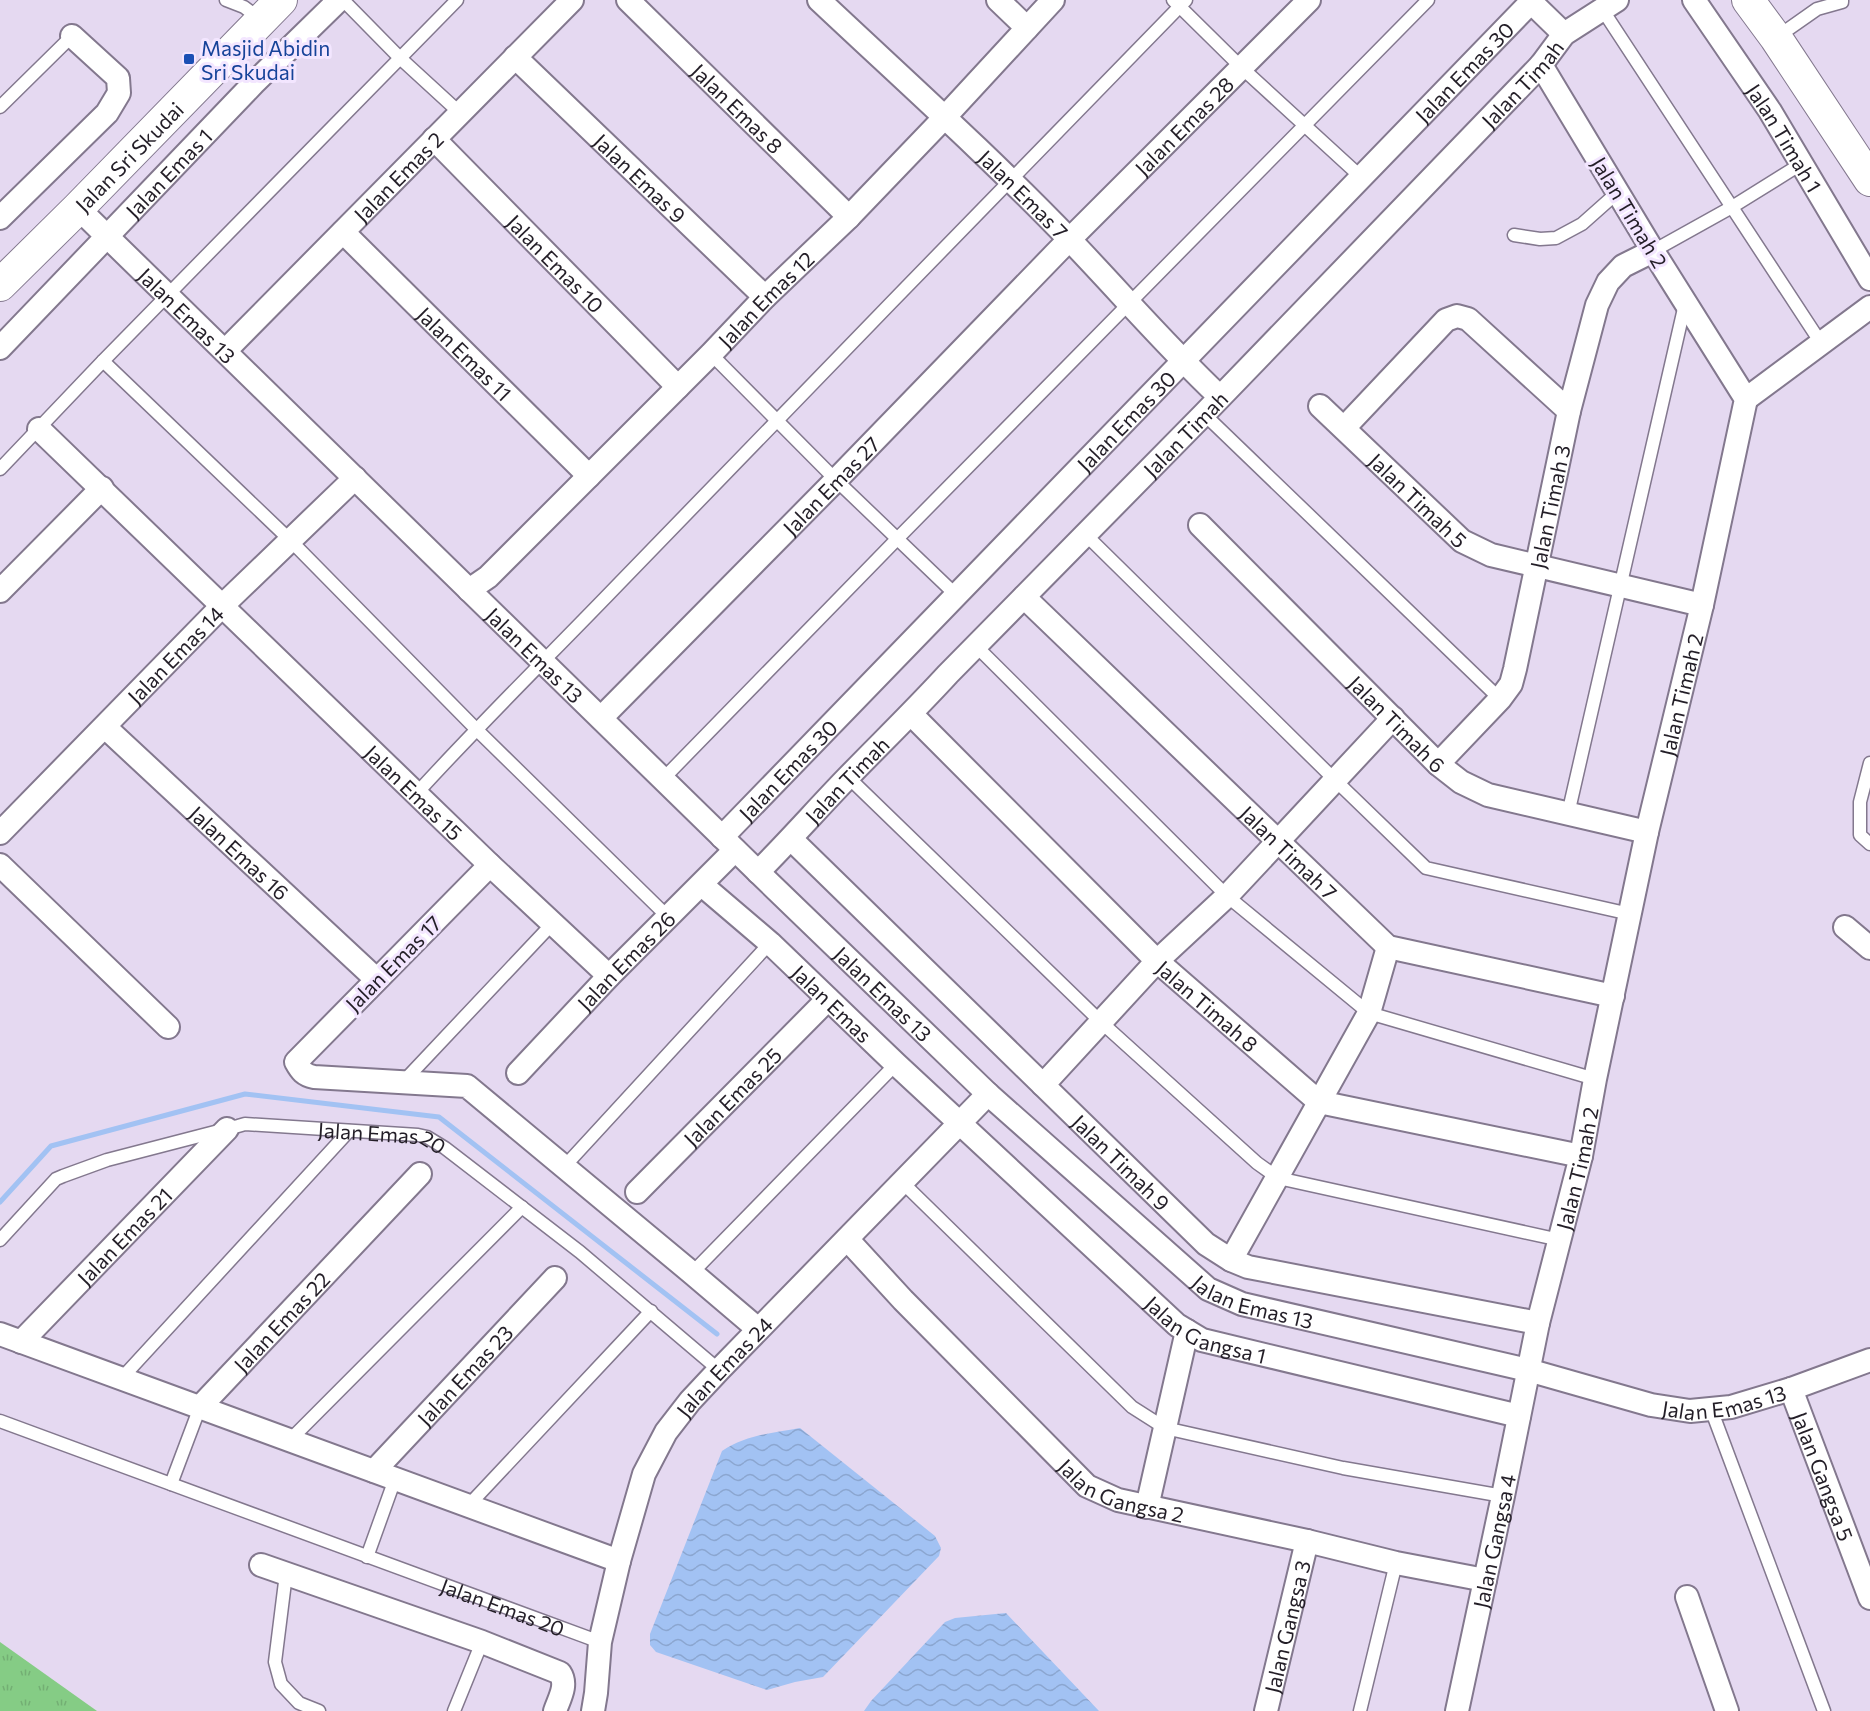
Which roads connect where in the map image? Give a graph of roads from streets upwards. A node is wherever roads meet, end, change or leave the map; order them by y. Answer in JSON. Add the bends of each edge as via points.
{"nodes":[{"id":1,"x":341,"y":0,"type":"edge"},
{"id":2,"x":572,"y":0,"type":"edge"},
{"id":3,"x":628,"y":0,"type":"edge"},
{"id":4,"x":819,"y":0,"type":"edge"},
{"id":5,"x":999,"y":0,"type":"edge"},
{"id":6,"x":1053,"y":0,"type":"edge"},
{"id":7,"x":1309,"y":0,"type":"edge"},
{"id":8,"x":1694,"y":0,"type":"edge"},
{"id":9,"x":1748,"y":0,"type":"edge"},
{"id":10,"x":1531,"y":1,"type":"edge"},
{"id":11,"x":1610,"y":5,"type":"edge"},
{"id":12,"x":271,"y":10,"type":"edge"},
{"id":13,"x":1027,"y":28,"type":"junction"},
{"id":14,"x":1564,"y":34,"type":"junction"},
{"id":15,"x":72,"y":36,"type":"road end"},
{"id":16,"x":515,"y":57,"type":"junction"},
{"id":17,"x":1541,"y":65,"type":"junction"},
{"id":18,"x":944,"y":118,"type":"junction"},
{"id":19,"x":434,"y":139,"type":"junction"},
{"id":20,"x":1870,"y":180,"type":"edge"},
{"id":21,"x":78,"y":208,"type":"junction"},
{"id":22,"x":849,"y":217,"type":"junction"},
{"id":23,"x":0,"y":218,"type":"edge"},
{"id":24,"x":343,"y":232,"type":"junction"},
{"id":25,"x":108,"y":237,"type":"junction"},
{"id":26,"x":1064,"y":245,"type":"junction"},
{"id":27,"x":1653,"y":251,"type":"junction"},
{"id":28,"x":1870,"y":279,"type":"edge"},
{"id":29,"x":0,"y":285,"type":"edge"},
{"id":30,"x":765,"y":297,"type":"junction"},
{"id":31,"x":1870,"y":307,"type":"edge"},
{"id":32,"x":0,"y":348,"type":"edge"},
{"id":33,"x":225,"y":351,"type":"junction"},
{"id":34,"x":1182,"y":362,"type":"junction"},
{"id":35,"x":678,"y":387,"type":"junction"},
{"id":36,"x":1219,"y":396,"type":"junction"},
{"id":37,"x":1746,"y":399,"type":"junction"},
{"id":38,"x":1320,"y":406,"type":"dead end"},
{"id":39,"x":1569,"y":411,"type":"junction"},
{"id":40,"x":1344,"y":428,"type":"junction"},
{"id":41,"x":39,"y":429,"type":"road end"},
{"id":42,"x":589,"y":476,"type":"junction"},
{"id":43,"x":355,"y":478,"type":"junction"},
{"id":44,"x":102,"y":488,"type":"junction"},
{"id":45,"x":1200,"y":525,"type":"dead end"},
{"id":46,"x":1536,"y":566,"type":"junction"},
{"id":47,"x":469,"y":590,"type":"junction"},
{"id":48,"x":0,"y":591,"type":"edge"},
{"id":49,"x":1024,"y":597,"type":"junction"},
{"id":50,"x":223,"y":605,"type":"junction"},
{"id":51,"x":1702,"y":605,"type":"junction"},
{"id":52,"x":911,"y":714,"type":"junction"},
{"id":53,"x":1393,"y":717,"type":"junction"},
{"id":54,"x":600,"y":718,"type":"junction"},
{"id":55,"x":105,"y":727,"type":"junction"},
{"id":56,"x":1438,"y":764,"type":"junction"},
{"id":57,"x":1647,"y":832,"type":"junction"},
{"id":58,"x":0,"y":833,"type":"edge"},
{"id":59,"x":791,"y":839,"type":"junction"},
{"id":60,"x":1279,"y":842,"type":"junction"},
{"id":61,"x":728,"y":843,"type":"junction"},
{"id":62,"x":0,"y":865,"type":"edge"},
{"id":63,"x":490,"y":865,"type":"junction"},
{"id":64,"x":758,"y":872,"type":"junction"},
{"id":65,"x":702,"y":885,"type":"junction"},
{"id":66,"x":1845,"y":927,"type":"dead end"},
{"id":67,"x":1388,"y":947,"type":"junction"},
{"id":68,"x":1870,"y":948,"type":"edge"},
{"id":69,"x":1157,"y":961,"type":"junction"},
{"id":70,"x":609,"y":976,"type":"junction"},
{"id":71,"x":376,"y":979,"type":"junction"},
{"id":72,"x":1613,"y":996,"type":"junction"},
{"id":73,"x":828,"y":999,"type":"junction"},
{"id":74,"x":168,"y":1027,"type":"dead end"},
{"id":75,"x":518,"y":1073,"type":"dead end"},
{"id":76,"x":1043,"y":1085,"type":"junction"},
{"id":77,"x":988,"y":1094,"type":"junction"},
{"id":78,"x":1319,"y":1102,"type":"junction"},
{"id":79,"x":961,"y":1123,"type":"junction"},
{"id":80,"x":227,"y":1129,"type":"road end"},
{"id":81,"x":1581,"y":1156,"type":"junction"},
{"id":82,"x":420,"y":1174,"type":"dead end"},
{"id":83,"x":637,"y":1192,"type":"dead end"},
{"id":84,"x":847,"y":1239,"type":"junction"},
{"id":85,"x":1231,"y":1260,"type":"junction"},
{"id":86,"x":555,"y":1278,"type":"dead end"},
{"id":87,"x":1538,"y":1323,"type":"junction"},
{"id":88,"x":758,"y":1329,"type":"junction"},
{"id":89,"x":1187,"y":1331,"type":"junction"},
{"id":90,"x":0,"y":1334,"type":"edge"},
{"id":91,"x":21,"y":1342,"type":"junction"},
{"id":92,"x":1870,"y":1360,"type":"edge"},
{"id":93,"x":1528,"y":1370,"type":"junction"},
{"id":94,"x":1791,"y":1389,"type":"junction"},
{"id":95,"x":200,"y":1407,"type":"junction"},
{"id":96,"x":1519,"y":1416,"type":"junction"},
{"id":97,"x":385,"y":1475,"type":"junction"},
{"id":98,"x":1147,"y":1507,"type":"junction"},
{"id":99,"x":1307,"y":1541,"type":"junction"},
{"id":100,"x":620,"y":1561,"type":"junction"},
{"id":101,"x":261,"y":1565,"type":"dead end"},
{"id":102,"x":1485,"y":1580,"type":"junction"},
{"id":103,"x":1868,"y":1588,"type":"edge"},
{"id":104,"x":1687,"y":1597,"type":"dead end"},
{"id":105,"x":555,"y":1711,"type":"edge"},
{"id":106,"x":593,"y":1711,"type":"edge"},
{"id":107,"x":1266,"y":1711,"type":"edge"},
{"id":108,"x":1457,"y":1711,"type":"edge"},
{"id":109,"x":1727,"y":1711,"type":"edge"}],
"edges":[{"from":1,"to":25,"type":"street","name":"Jalan Emas 1","via":[[254,83]]},
{"from":2,"to":16,"type":"street","name":"Jalan Emas 2"},
{"from":3,"to":22,"type":"street","name":"Jalan Emas 8"},
{"from":4,"to":18,"type":"street","name":"Jalan Emas 7"},
{"from":5,"to":13,"type":"street"},
{"from":6,"to":13,"type":"street","name":"Jalan Emas 12"},
{"from":7,"to":26,"type":"street","name":"Jalan Emas 28"},
{"from":8,"to":28,"type":"street","name":"Jalan Timah 1","via":[[1770,111]]},
{"from":9,"to":20,"type":"street"},
{"from":10,"to":14,"type":"street"},
{"from":10,"to":34,"type":"street","name":"Jalan Emas 30"},
{"from":11,"to":14,"type":"street","name":"Jalan Timah"},
{"from":12,"to":21,"type":"street","name":"Jalan Sri Skudai"},
{"from":13,"to":18,"type":"street","name":"Jalan Emas 12"},
{"from":14,"to":17,"type":"street","name":"Jalan Timah"},
{"from":15,"to":23,"type":"street","via":[[118,78],[119,93],[106,113]]},
{"from":16,"to":19,"type":"street","name":"Jalan Emas 2"},
{"from":16,"to":30,"type":"street","name":"Jalan Emas 9"},
{"from":17,"to":27,"type":"street","name":"Jalan Timah 2"},
{"from":17,"to":36,"type":"street","name":"Jalan Timah"},
{"from":18,"to":22,"type":"street","name":"Jalan Emas 12"},
{"from":18,"to":26,"type":"street","name":"Jalan Emas 7","via":[[1010,180]]},
{"from":19,"to":24,"type":"street","name":"Jalan Emas 2"},
{"from":19,"to":35,"type":"street","name":"Jalan Emas 10"},
{"from":21,"to":25,"type":"street","name":"Jalan Emas 13"},
{"from":21,"to":29,"type":"street","name":"Jalan Sri Skudai"},
{"from":22,"to":30,"type":"street","name":"Jalan Emas 12"},
{"from":24,"to":33,"type":"street","name":"Jalan Emas 2"},
{"from":24,"to":42,"type":"street","name":"Jalan Emas 11"},
{"from":25,"to":32,"type":"street","name":"Jalan Emas 1"},
{"from":25,"to":33,"type":"street","name":"Jalan Emas 13"},
{"from":26,"to":34,"type":"street","name":"Jalan Emas 7","via":[[1129,304]]},
{"from":26,"to":54,"type":"street","name":"Jalan Emas 27"},
{"from":27,"to":37,"type":"street","name":"Jalan Timah 2"},
{"from":27,"to":39,"type":"street","name":"Jalan Timah 3","via":[[1623,266],[1608,282],[1597,305]]},
{"from":30,"to":35,"type":"street","name":"Jalan Emas 12"},
{"from":31,"to":37,"type":"street"},
{"from":33,"to":43,"type":"street","name":"Jalan Emas 13"},
{"from":34,"to":36,"type":"street","name":"Jalan Emas 7"},
{"from":34,"to":61,"type":"street","name":"Jalan Emas 30","via":[[956,595]]},
{"from":35,"to":42,"type":"street","name":"Jalan Emas 12"},
{"from":36,"to":49,"type":"street","name":"Jalan Timah"},
{"from":37,"to":51,"type":"street","name":"Jalan Timah 2"},
{"from":38,"to":40,"type":"street","name":"Jalan Timah 5"},
{"from":39,"to":40,"type":"street","via":[[1468,319],[1457,316],[1446,320]]},
{"from":39,"to":46,"type":"street","name":"Jalan Timah 3"},
{"from":40,"to":46,"type":"street","name":"Jalan Timah 5","via":[[1462,541],[1491,555]]},
{"from":41,"to":44,"type":"street","name":"Jalan Emas 15"},
{"from":42,"to":47,"type":"street","name":"Jalan Emas 12","via":[[488,577]]},
{"from":43,"to":47,"type":"street","name":"Jalan Emas 13"},
{"from":43,"to":50,"type":"street","name":"Jalan Emas 14"},
{"from":44,"to":48,"type":"street"},
{"from":44,"to":50,"type":"street","name":"Jalan Emas 15"},
{"from":45,"to":53,"type":"street","name":"Jalan Timah 6"},
{"from":46,"to":51,"type":"street","name":"Jalan Timah 5"},
{"from":46,"to":56,"type":"street","name":"Jalan Timah 3","via":[[1510,684]]},
{"from":47,"to":54,"type":"street","name":"Jalan Emas 13"},
{"from":49,"to":52,"type":"street","name":"Jalan Timah"},
{"from":49,"to":60,"type":"street","name":"Jalan Timah 7"},
{"from":50,"to":55,"type":"street","name":"Jalan Emas 14"},
{"from":50,"to":63,"type":"street","name":"Jalan Emas 15"},
{"from":51,"to":57,"type":"street","name":"Jalan Timah 2"},
{"from":52,"to":59,"type":"street","name":"Jalan Timah"},
{"from":52,"to":69,"type":"street","name":"Jalan Timah 8"},
{"from":53,"to":56,"type":"street","name":"Jalan Timah 6"},
{"from":53,"to":60,"type":"street"},
{"from":54,"to":61,"type":"street","name":"Jalan Emas 13"},
{"from":55,"to":58,"type":"street","name":"Jalan Emas 14"},
{"from":55,"to":71,"type":"street","name":"Jalan Emas 16"},
{"from":56,"to":57,"type":"street","name":"Jalan Timah 6","via":[[1461,782],[1488,795]]},
{"from":57,"to":72,"type":"street","name":"Jalan Timah 2"},
{"from":59,"to":64,"type":"street","name":"Jalan Timah"},
{"from":59,"to":76,"type":"street","name":"Jalan Timah 9"},
{"from":60,"to":67,"type":"street","name":"Jalan Timah 7"},
{"from":60,"to":69,"type":"street"},
{"from":61,"to":64,"type":"street","name":"Jalan Emas 13"},
{"from":61,"to":65,"type":"street","name":"Jalan Emas 26"},
{"from":62,"to":74,"type":"street"},
{"from":63,"to":70,"type":"street","name":"Jalan Emas 15"},
{"from":63,"to":71,"type":"street","name":"Jalan Emas 17"},
{"from":64,"to":77,"type":"street","name":"Jalan Emas 13"},
{"from":65,"to":70,"type":"street","name":"Jalan Emas 26"},
{"from":65,"to":73,"type":"street","name":"Jalan Emas"},
{"from":66,"to":68,"type":"street"},
{"from":67,"to":72,"type":"street"},
{"from":67,"to":78,"type":"street","via":[[1369,1013]]},
{"from":69,"to":76,"type":"street"},
{"from":69,"to":78,"type":"street","name":"Jalan Timah 8"},
{"from":70,"to":75,"type":"street","name":"Jalan Emas 26"},
{"from":71,"to":88,"type":"street","name":"Jalan Emas 17","via":[[296,1062],[305,1075],[467,1086]]},
{"from":72,"to":81,"type":"street","name":"Jalan Timah 2"},
{"from":73,"to":79,"type":"street","name":"Jalan Emas"},
{"from":73,"to":83,"type":"street","name":"Jalan Emas 25"},
{"from":76,"to":85,"type":"street","name":"Jalan Timah 9","via":[[1206,1244]]},
{"from":77,"to":79,"type":"street","name":"Jalan Emas 24"},
{"from":77,"to":93,"type":"street","name":"Jalan Emas 13","via":[[1208,1289],[1224,1298]]},
{"from":78,"to":81,"type":"street","name":"Jalan Timah 8"},
{"from":78,"to":85,"type":"street"},
{"from":79,"to":84,"type":"street","name":"Jalan Emas 24"},
{"from":79,"to":89,"type":"street","name":"Jalan Gangsa 1"},
{"from":80,"to":91,"type":"street","name":"Jalan Emas 21"},
{"from":81,"to":87,"type":"street","name":"Jalan Timah 2"},
{"from":82,"to":95,"type":"street","name":"Jalan Emas 22"},
{"from":84,"to":88,"type":"street","name":"Jalan Emas 24"},
{"from":84,"to":98,"type":"street","name":"Jalan Gangsa 2","via":[[1087,1486]]},
{"from":85,"to":87,"type":"street","name":"Jalan Timah 9","via":[[1248,1267]]},
{"from":86,"to":97,"type":"street","name":"Jalan Emas 23"},
{"from":87,"to":93,"type":"street","name":"Jalan Timah 2"},
{"from":88,"to":100,"type":"street","name":"Jalan Emas 24","via":[[666,1432],[644,1474]]},
{"from":89,"to":96,"type":"street","name":"Jalan Gangsa 1","via":[[1202,1340]]},
{"from":89,"to":98,"type":"street"},
{"from":90,"to":91,"type":"street"},
{"from":91,"to":95,"type":"street"},
{"from":92,"to":94,"type":"street","name":"Jalan Emas 13"},
{"from":93,"to":94,"type":"street","name":"Jalan Emas 13","via":[[1651,1405],[1690,1411],[1731,1407]]},
{"from":93,"to":96,"type":"street","name":"Jalan Gangsa 4"},
{"from":94,"to":103,"type":"street","name":"Jalan Gangsa 5"},
{"from":95,"to":97,"type":"street"},
{"from":96,"to":102,"type":"street","name":"Jalan Gangsa 4"},
{"from":97,"to":100,"type":"street"},
{"from":98,"to":99,"type":"street","name":"Jalan Gangsa 2"},
{"from":99,"to":102,"type":"street","name":"Jalan Gangsa 2"},
{"from":99,"to":107,"type":"street","name":"Jalan Gangsa 3"},
{"from":100,"to":106,"type":"street","name":"Jalan Emas 24","via":[[600,1642]]},
{"from":101,"to":105,"type":"street","via":[[560,1673],[564,1684]]},
{"from":102,"to":108,"type":"street","name":"Jalan Gangsa 4"},
{"from":104,"to":109,"type":"street"}]}
